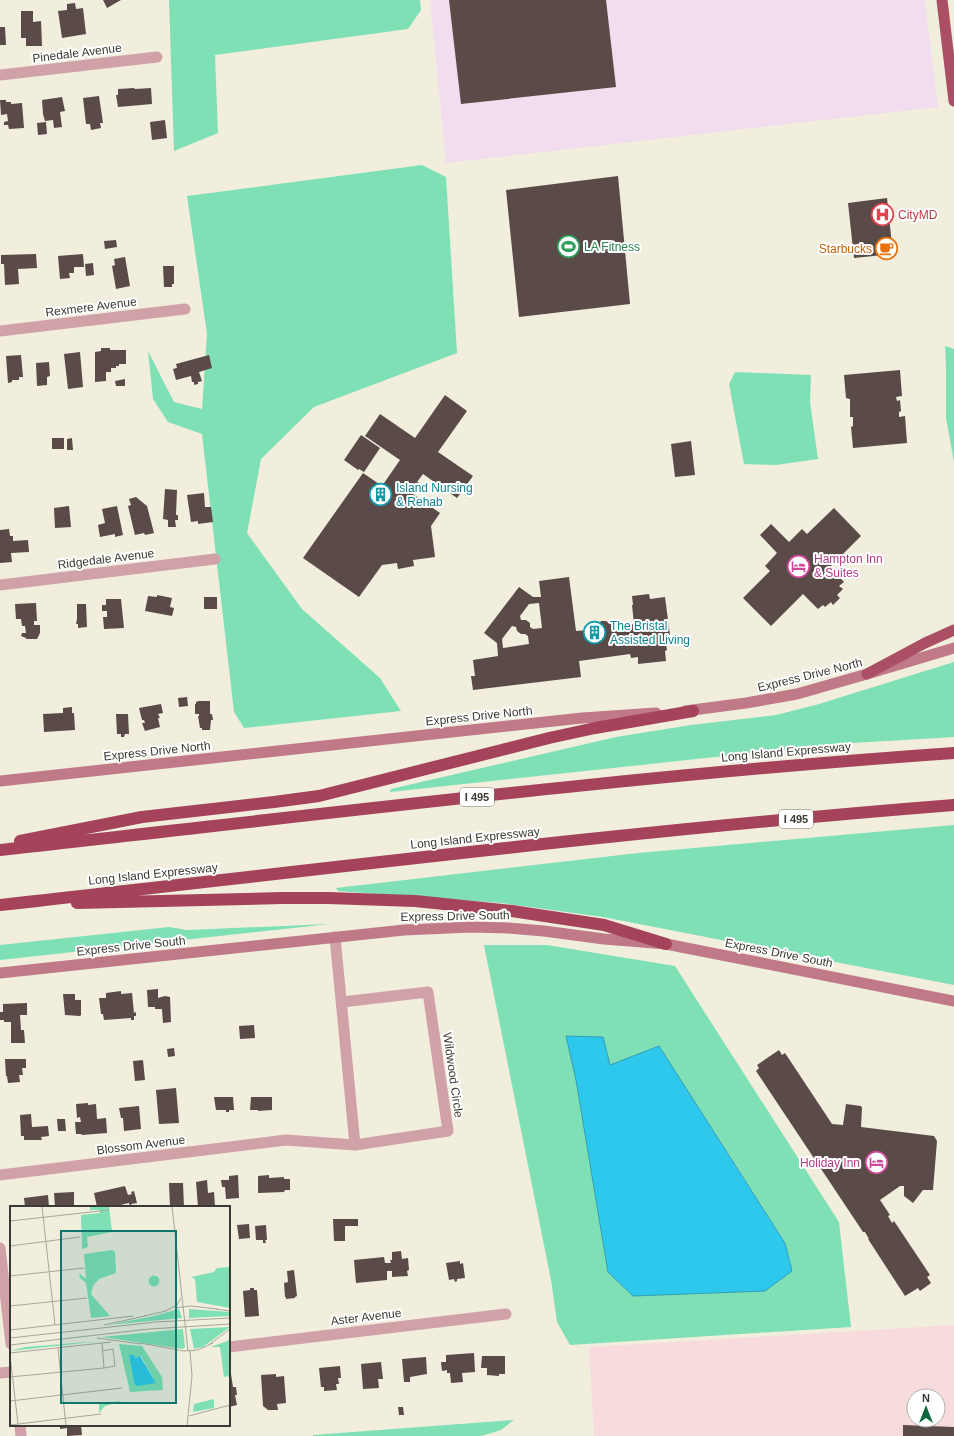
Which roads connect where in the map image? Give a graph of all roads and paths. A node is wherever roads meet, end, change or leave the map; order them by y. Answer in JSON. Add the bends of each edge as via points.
{"nodes":[{"id":1,"x":942,"y":0,"type":"edge"},
{"id":2,"x":157,"y":57,"type":"dead end"},
{"id":3,"x":0,"y":75,"type":"edge"},
{"id":4,"x":954,"y":101,"type":"edge"},
{"id":5,"x":185,"y":309,"type":"dead end"},
{"id":6,"x":0,"y":331,"type":"edge"},
{"id":7,"x":215,"y":560,"type":"dead end"},
{"id":8,"x":0,"y":585,"type":"edge"},
{"id":9,"x":954,"y":630,"type":"edge"},
{"id":10,"x":954,"y":648,"type":"edge"},
{"id":11,"x":867,"y":674,"type":"junction"},
{"id":12,"x":694,"y":711,"type":"junction"},
{"id":13,"x":954,"y":753,"type":"edge"},
{"id":14,"x":0,"y":781,"type":"edge"},
{"id":15,"x":954,"y":805,"type":"edge"},
{"id":16,"x":0,"y":845,"type":"edge"},
{"id":17,"x":0,"y":850,"type":"edge"},
{"id":18,"x":0,"y":905,"type":"edge"},
{"id":19,"x":335,"y":937,"type":"junction"},
{"id":20,"x":666,"y":944,"type":"junction"},
{"id":21,"x":0,"y":973,"type":"edge"},
{"id":22,"x":954,"y":1001,"type":"edge"},
{"id":23,"x":342,"y":1002,"type":"junction"},
{"id":24,"x":355,"y":1145,"type":"junction"},
{"id":25,"x":0,"y":1175,"type":"edge"},
{"id":26,"x":0,"y":1248,"type":"edge"},
{"id":27,"x":506,"y":1314,"type":"dead end"},
{"id":28,"x":10,"y":1335,"type":"edge"},
{"id":29,"x":230,"y":1346,"type":"edge"},
{"id":30,"x":10,"y":1372,"type":"edge"},
{"id":31,"x":0,"y":1373,"type":"edge"},
{"id":32,"x":20,"y":1426,"type":"edge"},
{"id":33,"x":21,"y":1436,"type":"edge"}],
"edges":[{"from":1,"to":4,"type":"highway"},
{"from":2,"to":3,"type":"street","name":"Pinedale Avenue"},
{"from":5,"to":6,"type":"street","name":"Rexmere Avenue"},
{"from":7,"to":8,"type":"street","name":"Ridgedale Avenue"},
{"from":9,"to":11,"type":"highway"},
{"from":10,"to":11,"type":"main road","name":"Express Drive North"},
{"from":11,"to":12,"type":"main road","name":"Express Drive North","via":[[797,694]]},
{"from":12,"to":14,"type":"main road","name":"Express Drive North","via":[[582,718]]},
{"from":12,"to":16,"type":"highway","via":[[549,738],[319,796],[142,817]]},
{"from":13,"to":17,"type":"highway","name":"Long Island Expressway","number":"I 495","via":[[616,782]]},
{"from":15,"to":18,"type":"highway","name":"Long Island Expressway","number":"I 495","via":[[728,825]]},
{"from":18,"to":20,"type":"highway","via":[[282,898],[415,902],[512,911],[604,924]]},
{"from":19,"to":20,"type":"main road","name":"Express Drive South","via":[[472,927],[544,931]]},
{"from":19,"to":21,"type":"main road","name":"Express Drive South"},
{"from":19,"to":23,"type":"street"},
{"from":20,"to":22,"type":"main road","name":"Express Drive South"},
{"from":23,"to":24,"type":"street"},
{"from":23,"to":24,"type":"street","name":"Wildwood Circle","via":[[428,992],[448,1131]]},
{"from":24,"to":25,"type":"street","name":"Blossom Avenue","via":[[286,1140]]},
{"from":26,"to":28,"type":"street"},
{"from":27,"to":29,"type":"street","name":"Aster Avenue"},
{"from":30,"to":31,"type":"street"},
{"from":32,"to":33,"type":"street"}]}
